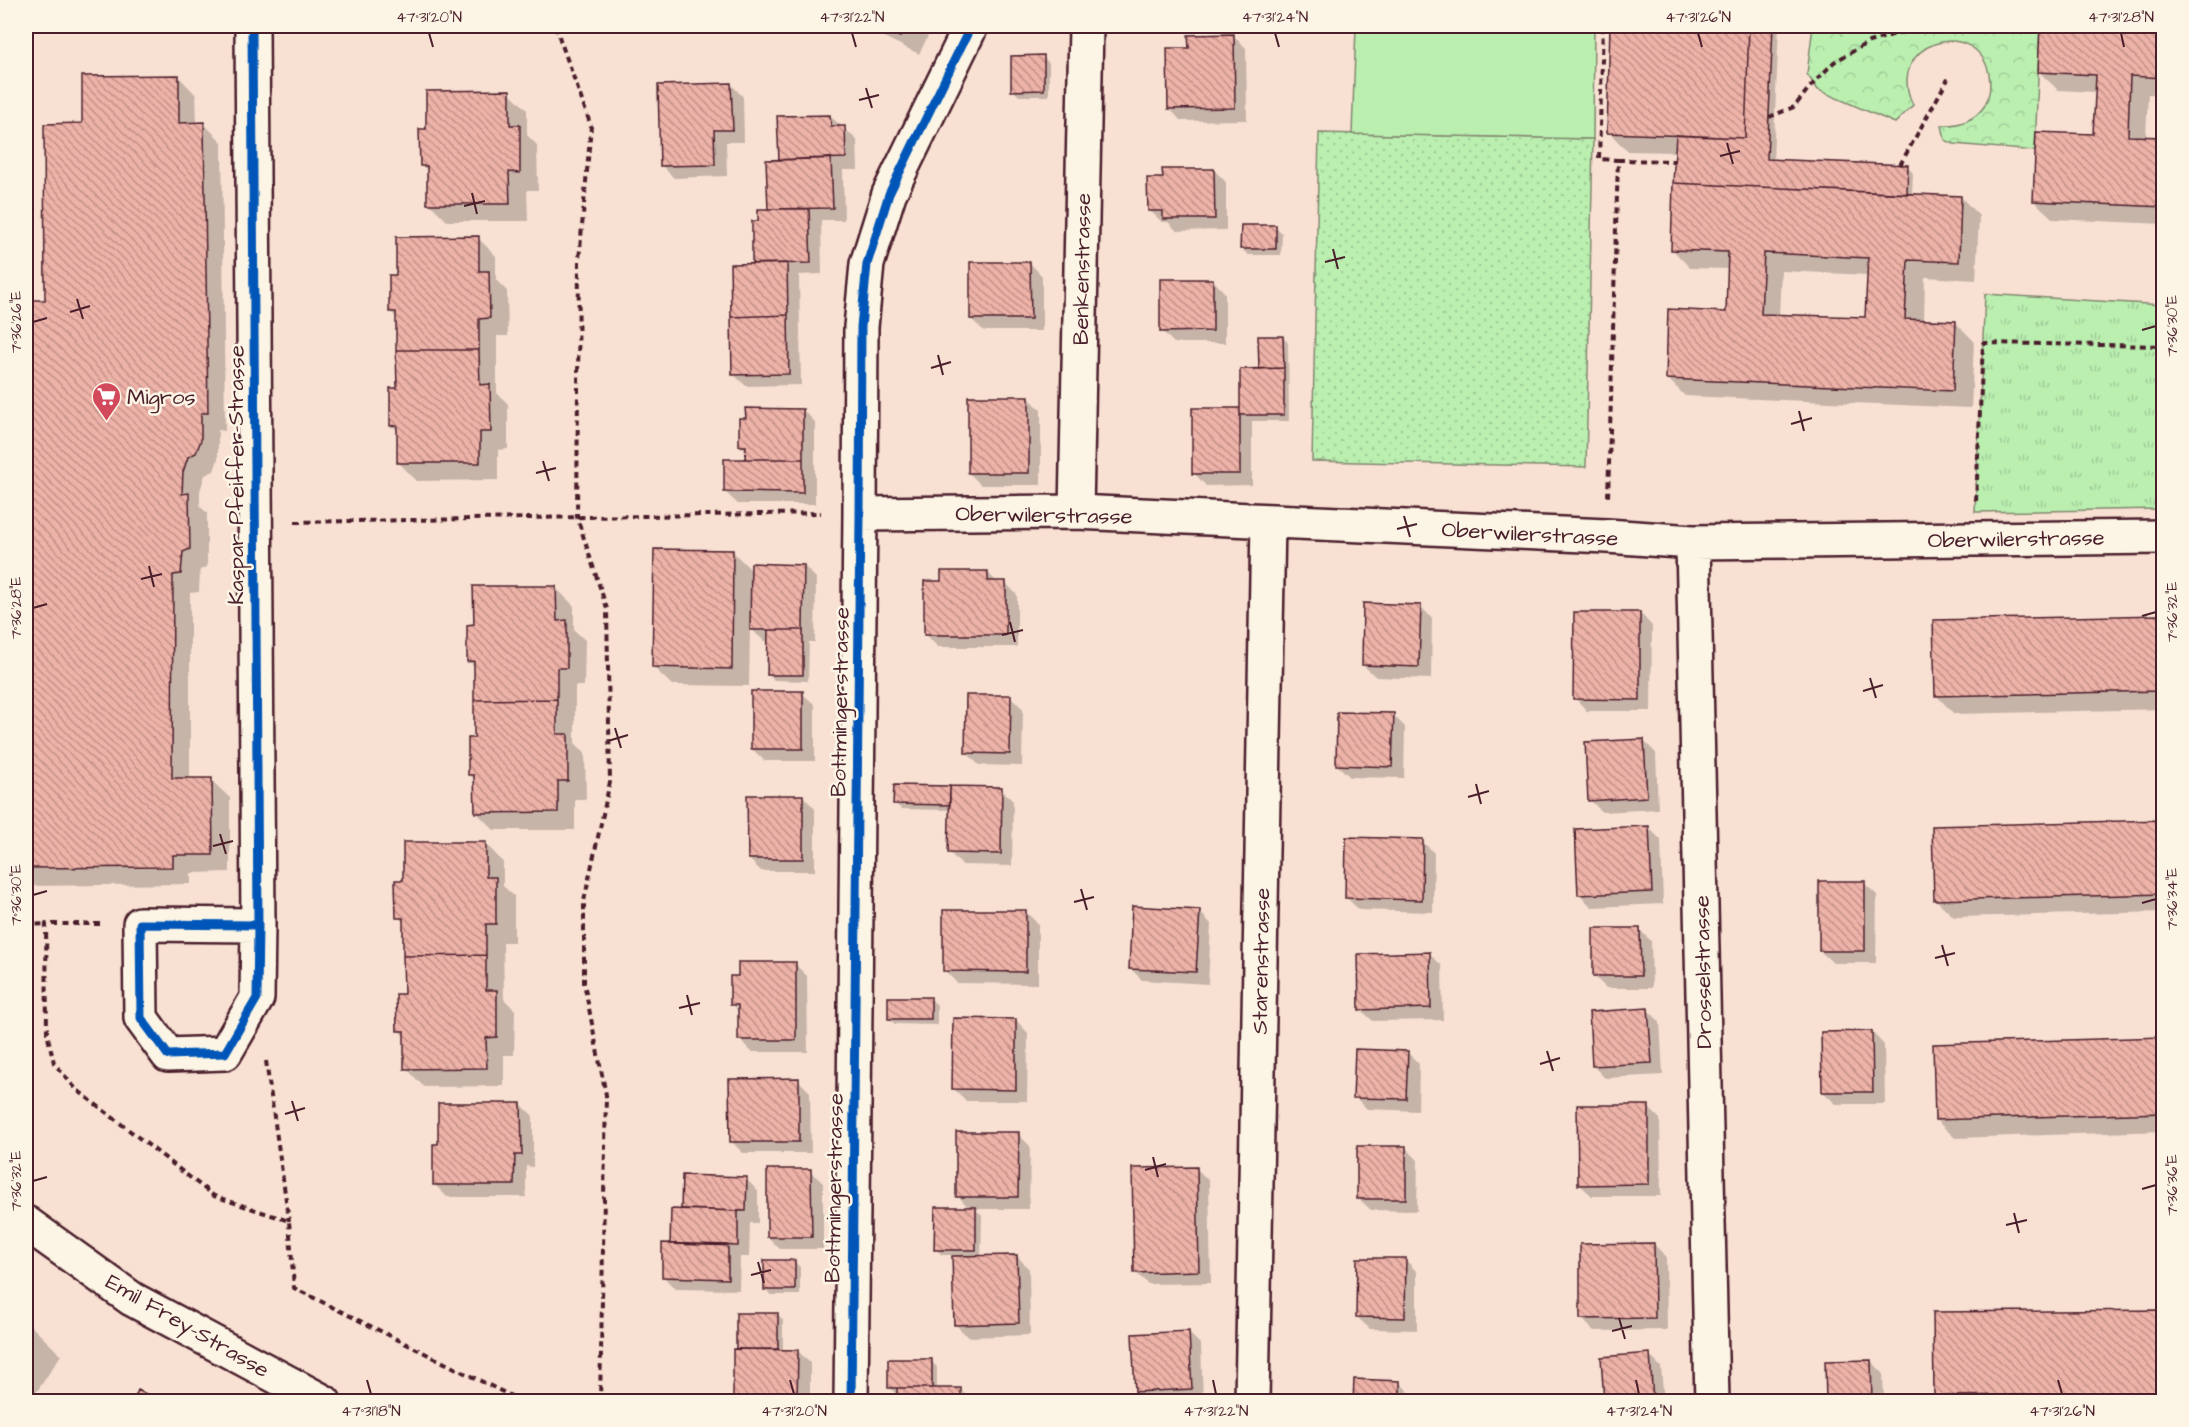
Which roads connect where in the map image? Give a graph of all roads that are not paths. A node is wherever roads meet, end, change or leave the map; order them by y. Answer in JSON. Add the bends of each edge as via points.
{"nodes":[{"id":1,"x":252,"y":26,"type":"edge"},
{"id":2,"x":971,"y":26,"type":"edge"},
{"id":3,"x":1086,"y":26,"type":"edge"},
{"id":4,"x":1076,"y":512,"type":"junction"},
{"id":5,"x":860,"y":513,"type":"junction"},
{"id":6,"x":1268,"y":521,"type":"junction"},
{"id":7,"x":2163,"y":537,"type":"edge"},
{"id":8,"x":1693,"y":542,"type":"junction"},
{"id":9,"x":258,"y":924,"type":"junction"},
{"id":10,"x":26,"y":1223,"type":"edge"},
{"id":11,"x":324,"y":1401,"type":"edge"},
{"id":12,"x":850,"y":1401,"type":"edge"},
{"id":13,"x":1252,"y":1401,"type":"edge"},
{"id":14,"x":1712,"y":1401,"type":"edge"}],
"edges":[{"from":1,"to":9,"type":"street","name":"Kaspar Pfeiffer-Strasse"},
{"from":2,"to":5,"type":"street","name":"Bottmingerstrasse","via":[[889,194],[867,264],[861,327]]},
{"from":3,"to":4,"type":"street","name":"Benkenstrasse"},
{"from":4,"to":5,"type":"street","name":"Oberwilerstrasse"},
{"from":4,"to":6,"type":"street","name":"Oberwilerstrasse"},
{"from":5,"to":12,"type":"street","name":"Bottmingerstrasse"},
{"from":6,"to":8,"type":"street","name":"Oberwilerstrasse"},
{"from":6,"to":13,"type":"street","name":"Starenstrasse"},
{"from":7,"to":8,"type":"street","name":"Oberwilerstrasse"},
{"from":8,"to":14,"type":"street","name":"Drosselstrasse"},
{"from":9,"to":9,"type":"street","name":"Kaspar Pfeiffer-Strasse","via":[[257,998],[225,1053],[168,1055],[141,1018],[140,924]]},
{"from":10,"to":11,"type":"street","name":"Emil Frey-Strasse","via":[[132,1299]]}]}
